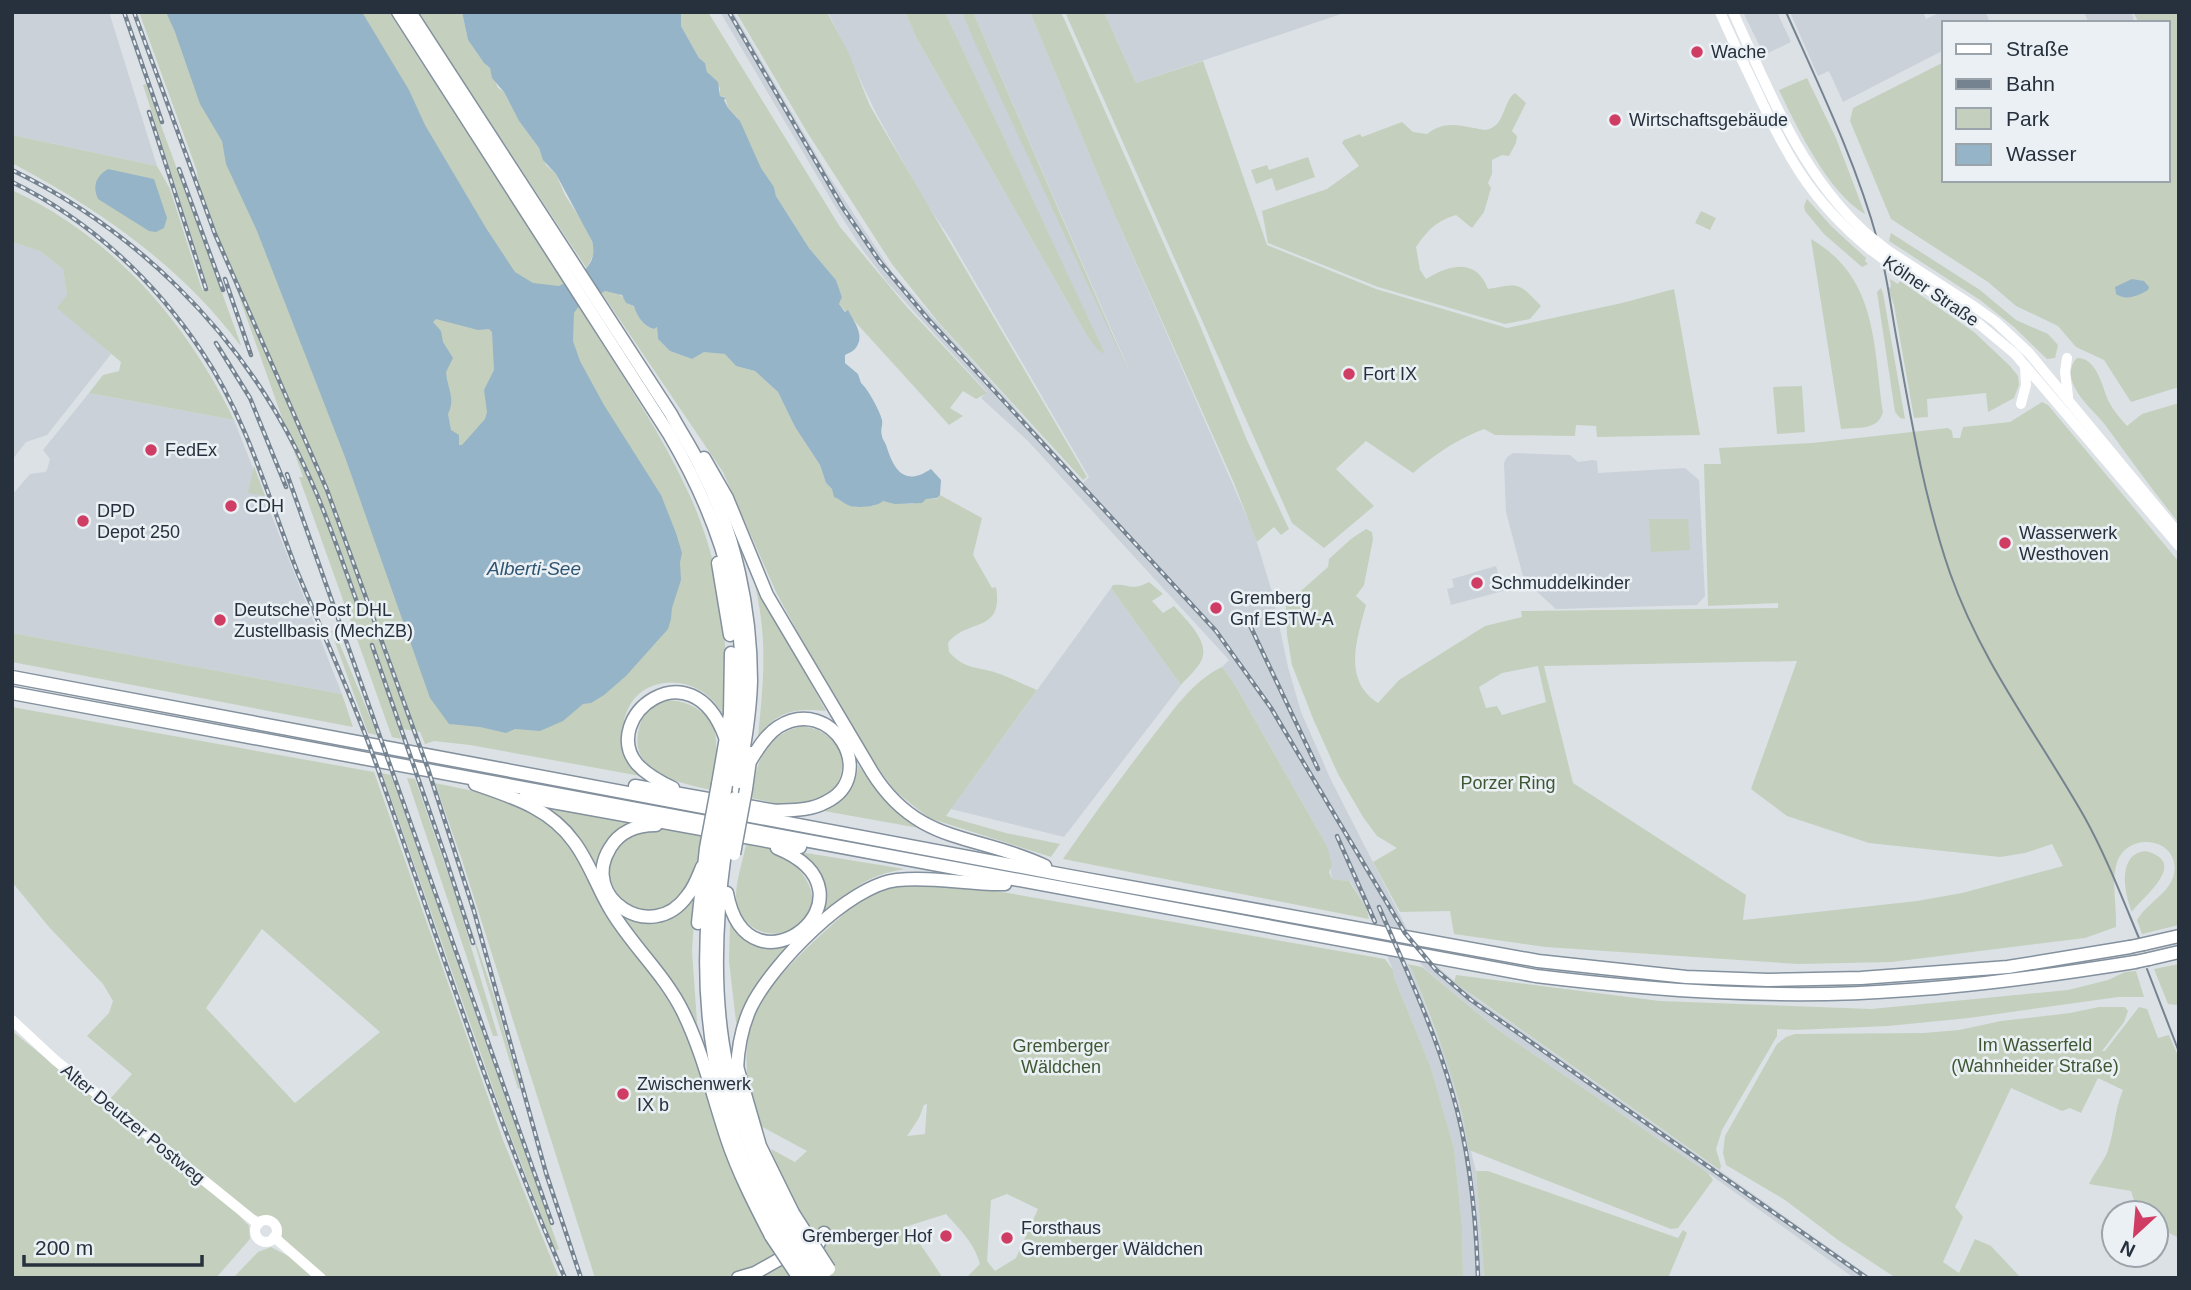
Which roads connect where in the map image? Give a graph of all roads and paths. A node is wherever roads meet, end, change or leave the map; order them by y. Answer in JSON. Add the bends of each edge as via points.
{"nodes":[{"id":1,"x":398,"y":12,"type":"edge"},
{"id":2,"x":410,"y":12,"type":"edge"},
{"id":3,"x":1720,"y":12,"type":"edge"},
{"id":4,"x":1733,"y":12,"type":"edge"},
{"id":5,"x":569,"y":267,"type":"junction"},
{"id":6,"x":597,"y":310,"type":"junction"},
{"id":7,"x":2067,"y":358,"type":"dead end"},
{"id":8,"x":2025,"y":366,"type":"junction"},
{"id":9,"x":2068,"y":397,"type":"junction"},
{"id":10,"x":2021,"y":404,"type":"dead end"},
{"id":11,"x":671,"y":414,"type":"junction"},
{"id":12,"x":657,"y":418,"type":"junction"},
{"id":13,"x":2179,"y":534,"type":"edge"},
{"id":14,"x":2179,"y":546,"type":"edge"},
{"id":15,"x":12,"y":677,"type":"edge"},
{"id":16,"x":751,"y":683,"type":"junction"},
{"id":17,"x":12,"y":693,"type":"edge"},
{"id":18,"x":725,"y":738,"type":"junction"},
{"id":19,"x":751,"y":760,"type":"junction"},
{"id":20,"x":438,"y":771,"type":"junction"},
{"id":21,"x":526,"y":774,"type":"junction"},
{"id":22,"x":732,"y":786,"type":"junction"},
{"id":23,"x":494,"y":791,"type":"junction"},
{"id":24,"x":686,"y":794,"type":"junction"},
{"id":25,"x":774,"y":811,"type":"junction"},
{"id":26,"x":681,"y":825,"type":"junction"},
{"id":27,"x":849,"y":834,"type":"junction"},
{"id":28,"x":757,"y":841,"type":"junction"},
{"id":29,"x":720,"y":851,"type":"junction"},
{"id":30,"x":873,"y":853,"type":"junction"},
{"id":31,"x":702,"y":867,"type":"junction"},
{"id":32,"x":1064,"y":875,"type":"junction"},
{"id":33,"x":1032,"y":884,"type":"junction"},
{"id":34,"x":727,"y":893,"type":"junction"},
{"id":35,"x":2179,"y":936,"type":"edge"},
{"id":36,"x":2179,"y":952,"type":"edge"},
{"id":37,"x":12,"y":1020,"type":"edge"},
{"id":38,"x":737,"y":1069,"type":"junction"},
{"id":39,"x":714,"y":1097,"type":"junction"},
{"id":40,"x":258,"y":1224,"type":"junction"},
{"id":41,"x":782,"y":1224,"type":"junction"},
{"id":42,"x":824,"y":1233,"type":"dead end"},
{"id":43,"x":274,"y":1237,"type":"junction"},
{"id":44,"x":799,"y":1249,"type":"dead end"},
{"id":45,"x":829,"y":1275,"type":"edge"},
{"id":46,"x":321,"y":1278,"type":"edge"},
{"id":47,"x":738,"y":1278,"type":"edge"},
{"id":48,"x":800,"y":1278,"type":"edge"},
{"id":49,"x":812,"y":1278,"type":"edge"}],
"edges":[{"from":1,"to":5,"type":"highway"},
{"from":2,"to":5,"type":"highway"},
{"from":3,"to":8,"type":"main road","name":"Kölner Straße","bridge":true,"via":[[1773,127],[1821,204],[1871,250],[1979,324]]},
{"from":4,"to":9,"type":"main road","name":"Kölner Straße","bridge":true,"via":[[1800,153],[1830,196],[1887,250],[1996,322]]},
{"from":5,"to":6,"type":"highway"},
{"from":6,"to":11,"type":"highway"},
{"from":6,"to":12,"type":"highway"},
{"from":7,"to":9,"type":"main road"},
{"from":8,"to":10,"type":"main road"},
{"from":8,"to":14,"type":"main road","name":"Kölner Straße"},
{"from":9,"to":13,"type":"main road","name":"Kölner Straße"},
{"from":11,"to":16,"type":"highway","via":[[704,472],[733,549],[746,606]]},
{"from":11,"to":32,"type":"highway","via":[[715,476],[768,595],[887,794],[932,828]]},
{"from":12,"to":18,"type":"highway","via":[[703,514],[722,582],[732,668]]},
{"from":12,"to":22,"type":"highway","via":[[695,477],[714,520],[736,609],[741,682]]},
{"from":15,"to":21,"type":"highway"},
{"from":16,"to":19,"type":"highway"},
{"from":16,"to":22,"type":"highway"},
{"from":17,"to":20,"type":"highway"},
{"from":18,"to":22,"type":"highway"},
{"from":18,"to":24,"type":"highway","via":[[715,715],[697,697],[664,693],[640,708],[631,724],[629,746],[636,763]]},
{"from":19,"to":22,"type":"highway"},
{"from":19,"to":25,"type":"highway","via":[[778,727],[805,719],[835,730],[849,753],[844,786],[829,801],[813,808]]},
{"from":20,"to":23,"type":"highway"},
{"from":20,"to":30,"type":"highway"},
{"from":21,"to":24,"type":"highway"},
{"from":21,"to":27,"type":"highway"},
{"from":22,"to":29,"type":"highway","bridge":true},
{"from":22,"to":29,"type":"highway","bridge":true},
{"from":23,"to":26,"type":"highway"},
{"from":23,"to":39,"type":"highway","via":[[533,806],[575,842],[614,915],[673,992],[694,1035]]},
{"from":24,"to":25,"type":"highway"},
{"from":25,"to":27,"type":"highway"},
{"from":26,"to":28,"type":"highway"},
{"from":26,"to":31,"type":"highway","via":[[643,826],[620,835],[604,861],[608,892],[622,909],[653,918],[674,910],[688,895]]},
{"from":27,"to":32,"type":"highway"},
{"from":28,"to":30,"type":"highway","via":[[827,852]]},
{"from":28,"to":34,"type":"highway","via":[[790,854],[811,869],[820,897],[812,920],[784,941],[758,939],[741,927]]},
{"from":29,"to":31,"type":"highway"},
{"from":29,"to":34,"type":"highway"},
{"from":29,"to":41,"type":"highway","via":[[716,983],[725,1058],[742,1139]]},
{"from":30,"to":33,"type":"highway"},
{"from":31,"to":39,"type":"highway","via":[[697,966],[702,1033]]},
{"from":32,"to":35,"type":"highway","via":[[1485,953],[1686,977],[1906,976],[2022,965]]},
{"from":33,"to":36,"type":"highway","bridge":true,"via":[[1487,968],[1685,991],[1906,991],[2009,981]]},
{"from":33,"to":38,"type":"highway","via":[[897,880],[856,895],[782,963],[756,997],[740,1038]]},
{"from":34,"to":38,"type":"highway","via":[[724,986]]},
{"from":37,"to":40,"type":"main road","name":"Alter Deutzer Postweg"},
{"from":38,"to":41,"type":"highway"},
{"from":39,"to":41,"type":"highway","via":[[727,1141],[757,1209]]},
{"from":40,"to":43,"type":"main road","name":"Alter Deutzer Postweg","via":[[255,1232],[260,1239]]},
{"from":40,"to":43,"type":"main road","name":"Alter Deutzer Postweg","via":[[273,1222]]},
{"from":41,"to":45,"type":"highway","bridge":true},
{"from":41,"to":48,"type":"highway","bridge":true},
{"from":41,"to":49,"type":"highway","bridge":true},
{"from":42,"to":48,"type":"highway"},
{"from":43,"to":46,"type":"main road","name":"Alter Deutzer Postweg"},
{"from":44,"to":47,"type":"highway"}]}
